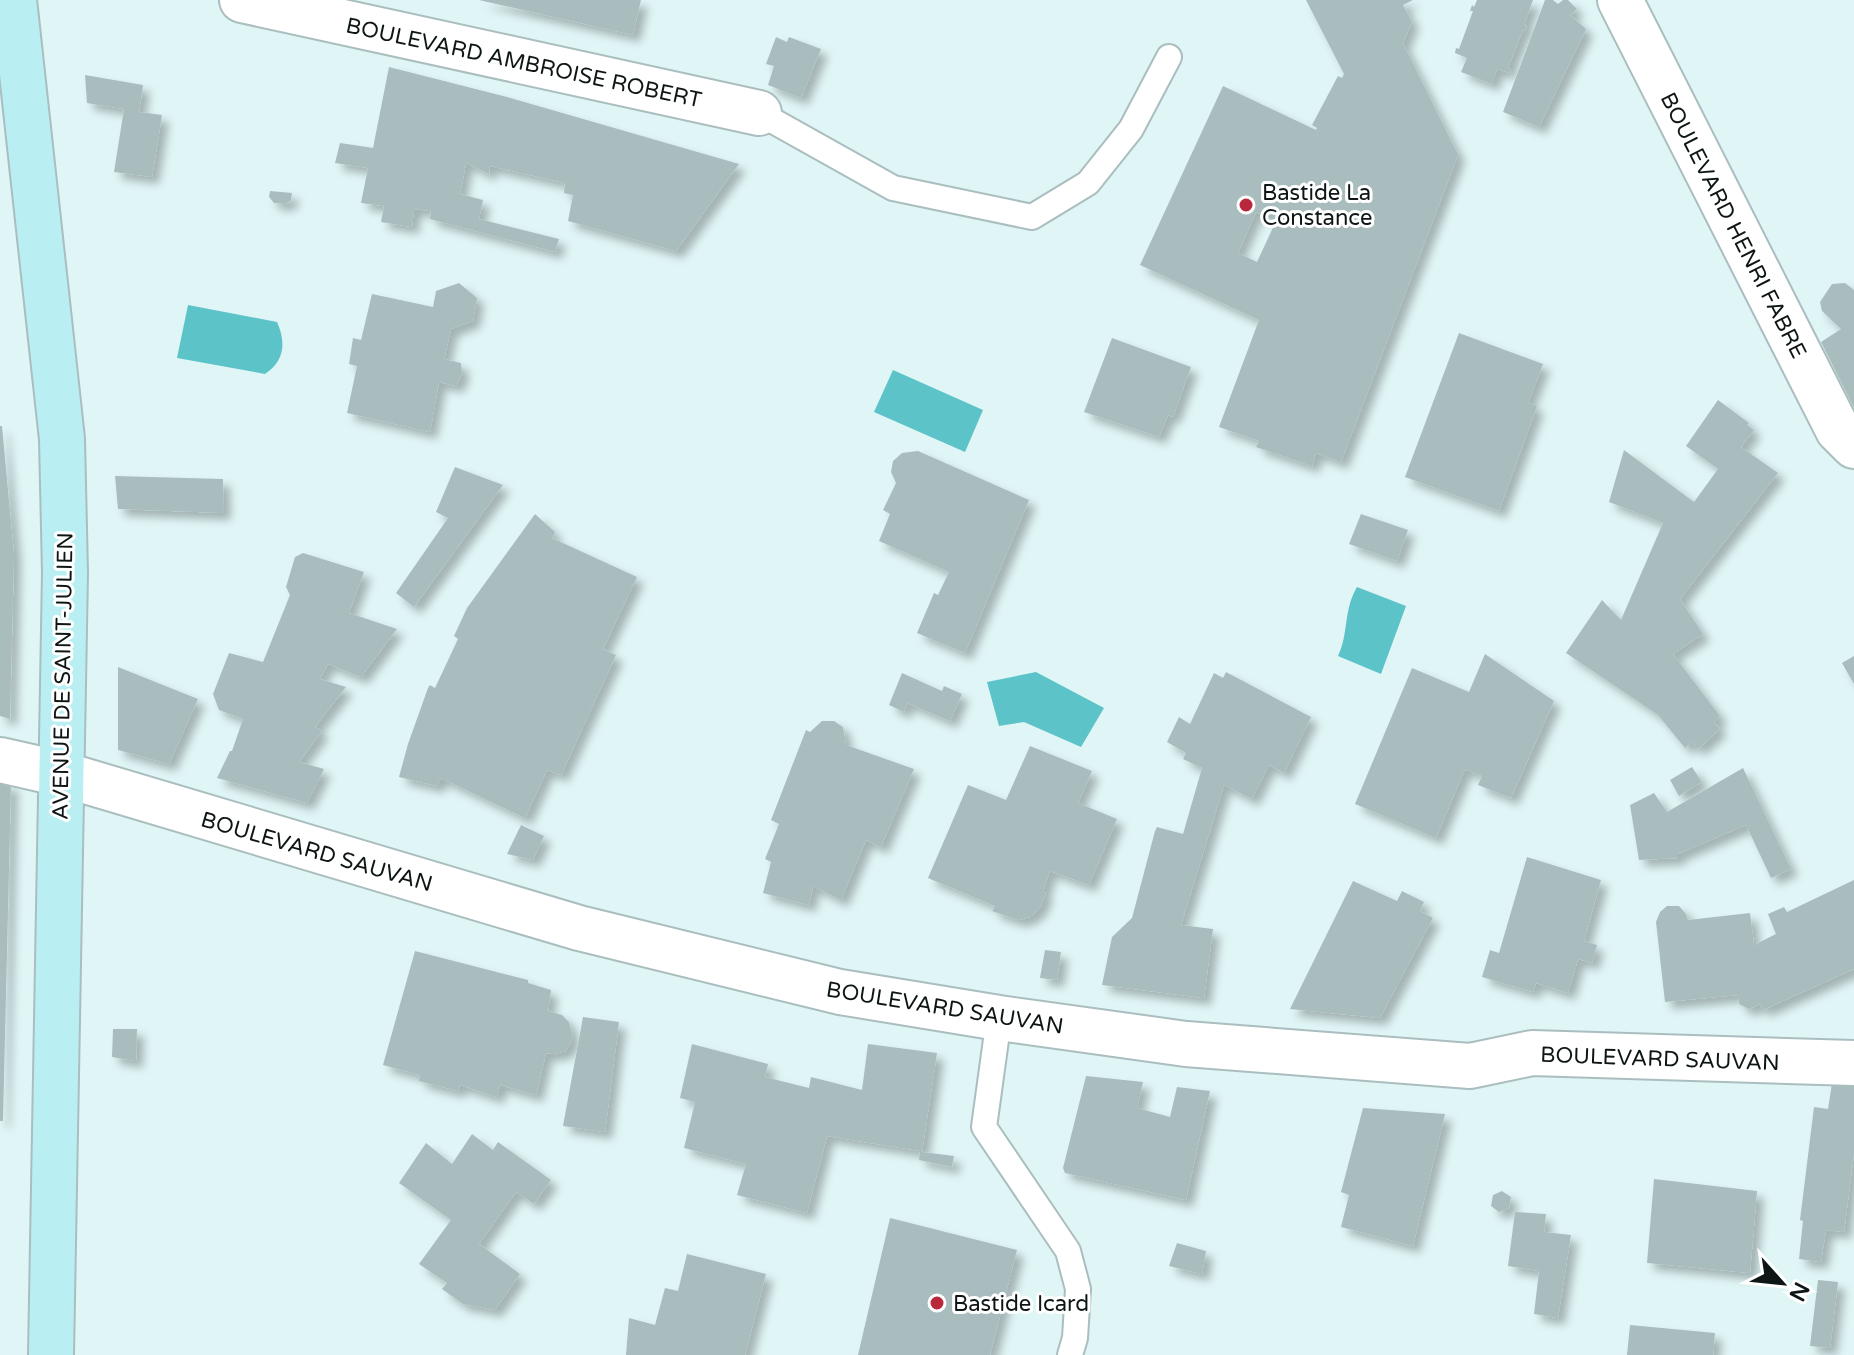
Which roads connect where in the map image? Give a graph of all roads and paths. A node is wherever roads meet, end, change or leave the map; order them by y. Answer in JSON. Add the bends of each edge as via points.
{"nodes":[{"id":1,"x":14,"y":0,"type":"edge"},
{"id":2,"x":242,"y":0,"type":"edge"},
{"id":3,"x":1620,"y":0,"type":"edge"},
{"id":4,"x":1169,"y":57,"type":"dead end"},
{"id":5,"x":759,"y":113,"type":"joint"},
{"id":6,"x":1854,"y":446,"type":"edge"},
{"id":7,"x":0,"y":760,"type":"edge"},
{"id":8,"x":62,"y":774,"type":"junction"},
{"id":9,"x":999,"y":1018,"type":"junction"},
{"id":10,"x":1854,"y":1063,"type":"edge"},
{"id":11,"x":51,"y":1355,"type":"edge"},
{"id":12,"x":1070,"y":1355,"type":"edge"}],
"edges":[{"from":1,"to":8,"type":"main road","name":"AVENUE DE SAINT-JULIEN","via":[[62,439]]},
{"from":2,"to":5,"type":"street","name":"BOULEVARD AMBROISE ROBERT"},
{"from":3,"to":6,"type":"street","name":"BOULEVARD HENRI FABRE","via":[[1838,430]]},
{"from":4,"to":5,"type":"lane","via":[[1131,129],[1088,183],[1032,217],[893,188]]},
{"from":7,"to":8,"type":"street","name":"BOULEVARD SAUVAN"},
{"from":8,"to":9,"type":"street","name":"BOULEVARD SAUVAN","via":[[579,928],[840,992]]},
{"from":8,"to":11,"type":"main road","name":"AVENUE DE SAINT-JULIEN"},
{"from":9,"to":10,"type":"street","name":"BOULEVARD SAUVAN","via":[[1186,1044],[1470,1066],[1532,1053]]},
{"from":9,"to":12,"type":"lane","via":[[984,1127],[1068,1251],[1078,1289]]}]}
